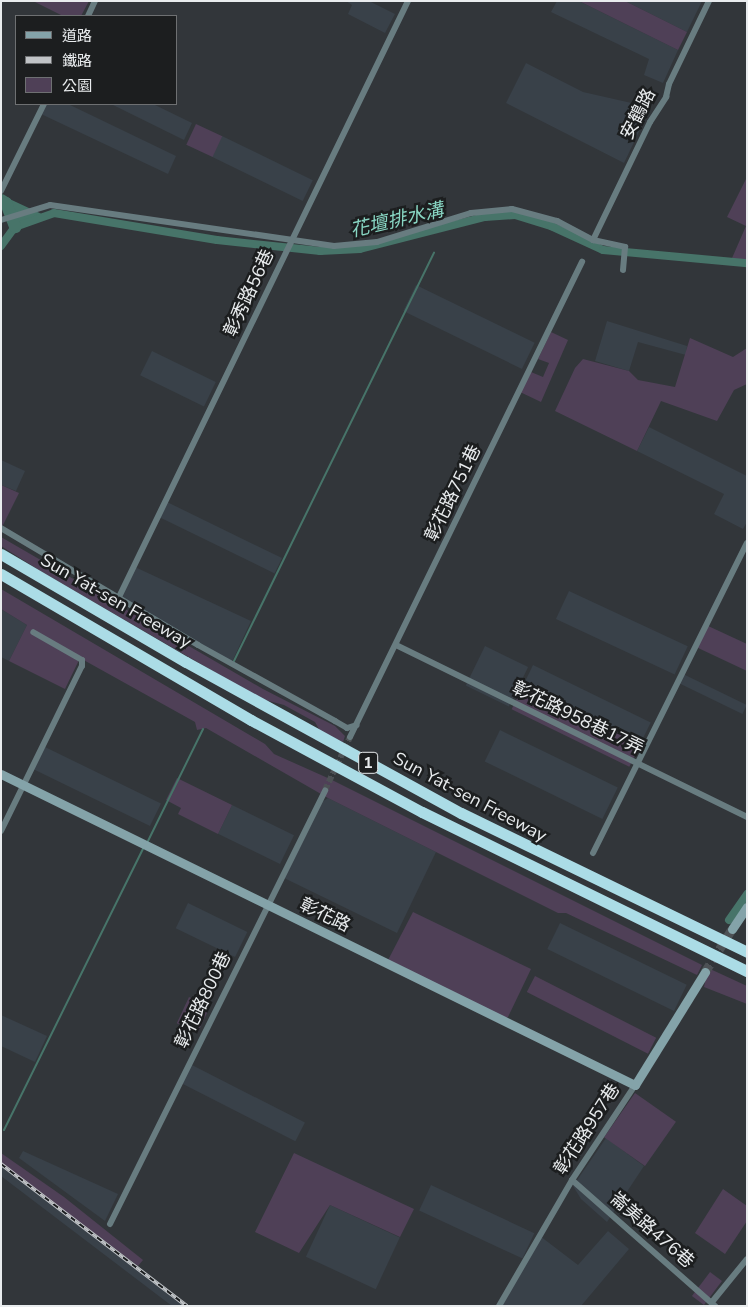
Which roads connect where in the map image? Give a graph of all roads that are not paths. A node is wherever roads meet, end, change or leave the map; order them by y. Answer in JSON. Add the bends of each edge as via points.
{"nodes":[{"id":1,"x":95,"y":1,"type":"edge"},
{"id":2,"x":408,"y":1,"type":"edge"},
{"id":3,"x":709,"y":1,"type":"edge"},
{"id":4,"x":88,"y":15,"type":"edge"},
{"id":5,"x":44,"y":105,"type":"edge"},
{"id":6,"x":1,"y":191,"type":"edge"},
{"id":7,"x":1,"y":220,"type":"edge"},
{"id":8,"x":290,"y":240,"type":"junction"},
{"id":9,"x":593,"y":240,"type":"junction"},
{"id":10,"x":582,"y":262,"type":"dead end"},
{"id":11,"x":623,"y":270,"type":"dead end"},
{"id":12,"x":1,"y":528,"type":"edge"},
{"id":13,"x":747,"y":543,"type":"edge"},
{"id":14,"x":1,"y":554,"type":"edge"},
{"id":15,"x":1,"y":574,"type":"edge"},
{"id":16,"x":118,"y":599,"type":"junction"},
{"id":17,"x":33,"y":632,"type":"dead end"},
{"id":18,"x":396,"y":645,"type":"junction"},
{"id":19,"x":357,"y":725,"type":"junction"},
{"id":20,"x":350,"y":737,"type":"tunnel mouth"},
{"id":21,"x":638,"y":764,"type":"junction"},
{"id":22,"x":1,"y":774,"type":"edge"},
{"id":23,"x":23,"y":785,"type":"junction"},
{"id":24,"x":325,"y":790,"type":"tunnel mouth"},
{"id":25,"x":747,"y":817,"type":"edge"},
{"id":26,"x":1,"y":831,"type":"edge"},
{"id":27,"x":593,"y":853,"type":"dead end"},
{"id":28,"x":267,"y":905,"type":"junction"},
{"id":29,"x":747,"y":907,"type":"edge"},
{"id":30,"x":732,"y":929,"type":"tunnel mouth"},
{"id":31,"x":747,"y":952,"type":"edge"},
{"id":32,"x":747,"y":971,"type":"edge"},
{"id":33,"x":705,"y":972,"type":"tunnel mouth"},
{"id":34,"x":635,"y":1086,"type":"junction"},
{"id":35,"x":572,"y":1180,"type":"junction"},
{"id":36,"x":110,"y":1224,"type":"dead end"},
{"id":37,"x":747,"y":1259,"type":"edge"},
{"id":38,"x":713,"y":1304,"type":"edge"},
{"id":39,"x":499,"y":1306,"type":"edge"}],
"edges":[{"from":1,"to":4,"type":"street"},
{"from":2,"to":8,"type":"street","name":"彰秀路56巷"},
{"from":3,"to":9,"type":"street","name":"安鶴路","via":[[669,84],[666,97],[650,122]]},
{"from":5,"to":6,"type":"street"},
{"from":7,"to":8,"type":"street","via":[[50,206]]},
{"from":8,"to":9,"type":"street","via":[[334,246],[377,242],[471,213],[512,210],[557,221]]},
{"from":8,"to":16,"type":"street","name":"彰秀路56巷"},
{"from":9,"to":11,"type":"street","via":[[625,247]]},
{"from":10,"to":18,"type":"street","name":"彰花路751巷"},
{"from":12,"to":16,"type":"street"},
{"from":13,"to":21,"type":"street"},
{"from":14,"to":31,"type":"highway","name":"Sun Yat-sen Freeway","number":"1","via":[[203,672],[452,809]]},
{"from":15,"to":32,"type":"highway","name":"Sun Yat-sen Freeway","number":"1","via":[[251,720],[422,812]]},
{"from":16,"to":19,"type":"street","via":[[347,728]]},
{"from":17,"to":23,"type":"street","via":[[82,660],[82,666]]},
{"from":18,"to":19,"type":"street","name":"彰花路751巷"},
{"from":18,"to":21,"type":"street","name":"彰花路958巷17弄"},
{"from":19,"to":20,"type":"street","name":"彰花路751巷"},
{"from":21,"to":25,"type":"street","name":"彰花路958巷17弄"},
{"from":21,"to":27,"type":"street"},
{"from":22,"to":23,"type":"street","name":"彰花路"},
{"from":23,"to":26,"type":"street"},
{"from":23,"to":28,"type":"street","name":"彰花路"},
{"from":24,"to":28,"type":"street","name":"彰花路800巷"},
{"from":28,"to":34,"type":"street","name":"彰花路"},
{"from":28,"to":36,"type":"street","name":"彰花路800巷"},
{"from":29,"to":30,"type":"street"},
{"from":33,"to":34,"type":"street","name":"彰花路957巷"},
{"from":34,"to":35,"type":"street","name":"彰花路957巷"},
{"from":35,"to":38,"type":"street","name":"崙美路476巷"},
{"from":35,"to":39,"type":"street","name":"彰花路957巷"},
{"from":37,"to":38,"type":"street","name":"崙美路476巷"}]}
